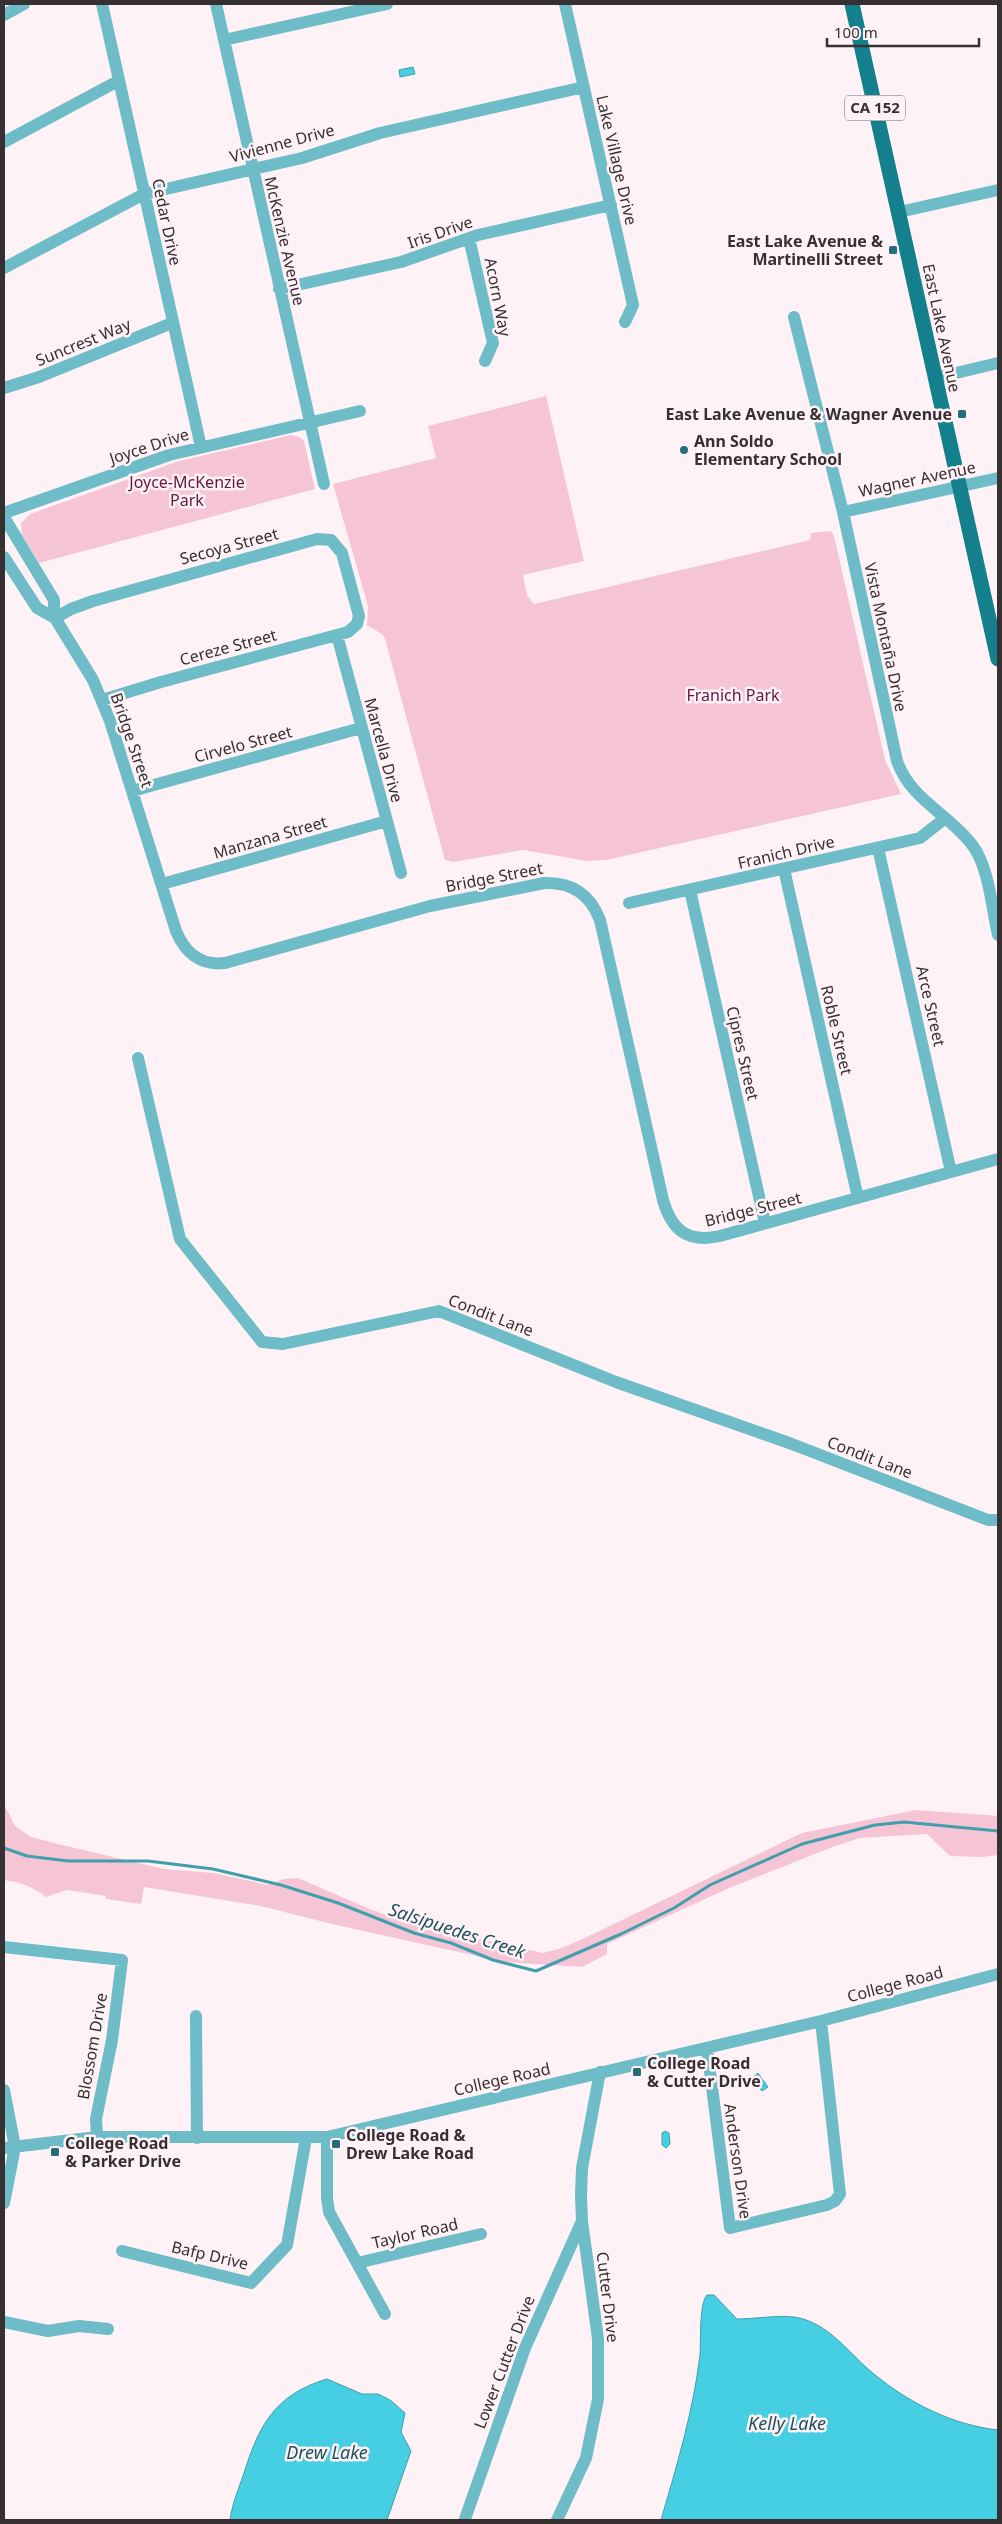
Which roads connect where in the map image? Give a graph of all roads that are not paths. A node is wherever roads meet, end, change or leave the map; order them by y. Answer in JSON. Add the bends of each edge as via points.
{"nodes":[{"id":1,"x":24,"y":4,"type":"edge"},
{"id":2,"x":102,"y":4,"type":"edge"},
{"id":3,"x":216,"y":4,"type":"edge"},
{"id":4,"x":387,"y":4,"type":"edge"},
{"id":5,"x":566,"y":4,"type":"edge"},
{"id":6,"x":852,"y":4,"type":"edge"},
{"id":7,"x":4,"y":15,"type":"edge"},
{"id":8,"x":224,"y":40,"type":"junction"},
{"id":9,"x":118,"y":80,"type":"junction"},
{"id":10,"x":584,"y":87,"type":"junction"},
{"id":11,"x":4,"y":142,"type":"edge"},
{"id":12,"x":252,"y":169,"type":"junction"},
{"id":13,"x":998,"y":190,"type":"edge"},
{"id":14,"x":144,"y":194,"type":"junction"},
{"id":15,"x":611,"y":205,"type":"junction"},
{"id":16,"x":899,"y":212,"type":"junction"},
{"id":17,"x":469,"y":238,"type":"junction"},
{"id":18,"x":4,"y":268,"type":"edge"},
{"id":19,"x":279,"y":289,"type":"junction"},
{"id":20,"x":794,"y":317,"type":"dead end"},
{"id":21,"x":625,"y":322,"type":"dead end"},
{"id":22,"x":172,"y":323,"type":"junction"},
{"id":23,"x":485,"y":361,"type":"dead end"},
{"id":24,"x":998,"y":364,"type":"edge"},
{"id":25,"x":935,"y":378,"type":"junction"},
{"id":26,"x":4,"y":388,"type":"edge"},
{"id":27,"x":360,"y":411,"type":"dead end"},
{"id":28,"x":309,"y":423,"type":"junction"},
{"id":29,"x":201,"y":447,"type":"junction"},
{"id":30,"x":998,"y":478,"type":"edge"},
{"id":31,"x":324,"y":484,"type":"dead end"},
{"id":32,"x":958,"y":487,"type":"junction"},
{"id":33,"x":843,"y":512,"type":"junction"},
{"id":34,"x":4,"y":515,"type":"edge"},
{"id":35,"x":4,"y":557,"type":"edge"},
{"id":36,"x":55,"y":617,"type":"junction"},
{"id":37,"x":358,"y":620,"type":"joint"},
{"id":38,"x":337,"y":636,"type":"junction"},
{"id":39,"x":998,"y":659,"type":"edge"},
{"id":40,"x":102,"y":700,"type":"junction"},
{"id":41,"x":361,"y":728,"type":"junction"},
{"id":42,"x":132,"y":791,"type":"junction"},
{"id":43,"x":944,"y":819,"type":"junction"},
{"id":44,"x":387,"y":821,"type":"junction"},
{"id":45,"x":878,"y":848,"type":"junction"},
{"id":46,"x":784,"y":869,"type":"junction"},
{"id":47,"x":401,"y":873,"type":"dead end"},
{"id":48,"x":162,"y":884,"type":"junction"},
{"id":49,"x":690,"y":890,"type":"junction"},
{"id":50,"x":629,"y":903,"type":"dead end"},
{"id":51,"x":998,"y":935,"type":"edge"},
{"id":52,"x":138,"y":1058,"type":"dead end"},
{"id":53,"x":998,"y":1159,"type":"edge"},
{"id":54,"x":951,"y":1172,"type":"junction"},
{"id":55,"x":858,"y":1198,"type":"junction"},
{"id":56,"x":765,"y":1223,"type":"junction"},
{"id":57,"x":998,"y":1520,"type":"edge"},
{"id":58,"x":4,"y":1947,"type":"edge"},
{"id":59,"x":998,"y":1974,"type":"edge"},
{"id":60,"x":196,"y":2016,"type":"dead end"},
{"id":61,"x":821,"y":2021,"type":"junction"},
{"id":62,"x":706,"y":2048,"type":"junction"},
{"id":63,"x":600,"y":2072,"type":"junction"},
{"id":64,"x":4,"y":2090,"type":"edge"},
{"id":65,"x":98,"y":2137,"type":"junction"},
{"id":66,"x":327,"y":2137,"type":"junction"},
{"id":67,"x":197,"y":2138,"type":"junction"},
{"id":68,"x":306,"y":2138,"type":"junction"},
{"id":69,"x":10,"y":2147,"type":"edge"},
{"id":70,"x":4,"y":2203,"type":"edge"},
{"id":71,"x":582,"y":2221,"type":"junction"},
{"id":72,"x":481,"y":2234,"type":"dead end"},
{"id":73,"x":122,"y":2251,"type":"dead end"},
{"id":74,"x":357,"y":2263,"type":"junction"},
{"id":75,"x":385,"y":2314,"type":"dead end"},
{"id":76,"x":4,"y":2322,"type":"edge"},
{"id":77,"x":108,"y":2330,"type":"dead end"},
{"id":78,"x":465,"y":2518,"type":"dead end"},
{"id":79,"x":557,"y":2520,"type":"edge"}],
"edges":[{"from":1,"to":7,"type":"street"},
{"from":2,"to":9,"type":"street","name":"Cedar Drive"},
{"from":3,"to":8,"type":"street","name":"McKenzie Avenue"},
{"from":4,"to":8,"type":"street"},
{"from":5,"to":10,"type":"street","name":"Lake Village Drive"},
{"from":6,"to":16,"type":"main road","name":"East Lake Avenue","number":"CA 152"},
{"from":8,"to":12,"type":"street","name":"McKenzie Avenue"},
{"from":9,"to":11,"type":"street"},
{"from":9,"to":14,"type":"street","name":"Cedar Drive"},
{"from":10,"to":12,"type":"street","name":"Vivienne Drive","via":[[366,136],[302,158]]},
{"from":10,"to":15,"type":"street","name":"Lake Village Drive"},
{"from":12,"to":14,"type":"street","name":"Vivienne Drive"},
{"from":12,"to":19,"type":"street","name":"McKenzie Avenue"},
{"from":13,"to":16,"type":"street"},
{"from":14,"to":18,"type":"street","name":"Vivienne Drive"},
{"from":14,"to":22,"type":"street","name":"Cedar Drive"},
{"from":15,"to":17,"type":"street","name":"Iris Drive"},
{"from":15,"to":21,"type":"street","name":"Lake Village Drive","via":[[633,306]]},
{"from":16,"to":25,"type":"main road","name":"East Lake Avenue","number":"CA 152"},
{"from":17,"to":19,"type":"street","name":"Iris Drive","via":[[400,262]]},
{"from":17,"to":23,"type":"street","name":"Acorn Way","via":[[493,343]]},
{"from":19,"to":28,"type":"street","name":"McKenzie Avenue"},
{"from":20,"to":33,"type":"street","name":"Vista Montaña Drive"},
{"from":22,"to":26,"type":"street","name":"Suncrest Way"},
{"from":22,"to":29,"type":"street","name":"Cedar Drive"},
{"from":24,"to":25,"type":"street"},
{"from":25,"to":32,"type":"main road","name":"East Lake Avenue","number":"CA 152"},
{"from":27,"to":28,"type":"street","name":"Joyce Drive"},
{"from":28,"to":29,"type":"street","name":"Joyce Drive"},
{"from":28,"to":31,"type":"street","name":"McKenzie Avenue"},
{"from":29,"to":34,"type":"street","name":"Joyce Drive","via":[[163,457]]},
{"from":30,"to":32,"type":"street","name":"Wagner Avenue"},
{"from":32,"to":33,"type":"street","name":"Wagner Avenue"},
{"from":32,"to":39,"type":"main road","name":"East Lake Avenue","number":"CA 152"},
{"from":33,"to":43,"type":"street","name":"Vista Montaña Drive","via":[[897,761],[915,792]]},
{"from":34,"to":36,"type":"street","name":"Bridge Street","via":[[54,600]]},
{"from":35,"to":36,"type":"street","name":"Bridge Street","via":[[38,608]]},
{"from":36,"to":37,"type":"street","name":"Secoya Street","via":[[102,598],[323,538],[334,542],[342,553]]},
{"from":36,"to":40,"type":"street","name":"Bridge Street"},
{"from":37,"to":38,"type":"street","name":"Cereze Street","via":[[352,629]]},
{"from":38,"to":40,"type":"street","name":"Cereze Street"},
{"from":38,"to":41,"type":"street","name":"Marcella Drive"},
{"from":40,"to":42,"type":"street","name":"Bridge Street"},
{"from":41,"to":42,"type":"street","name":"Cirvelo Street"},
{"from":41,"to":44,"type":"street","name":"Marcella Drive"},
{"from":42,"to":48,"type":"street","name":"Bridge Street"},
{"from":43,"to":45,"type":"street","name":"Franich Drive","via":[[920,838]]},
{"from":43,"to":51,"type":"street","name":"Vista Montaña Drive","via":[[966,838],[980,858]]},
{"from":44,"to":47,"type":"street","name":"Marcella Drive"},
{"from":44,"to":48,"type":"street","name":"Manzana Street"},
{"from":45,"to":46,"type":"street","name":"Franich Drive"},
{"from":45,"to":54,"type":"street","name":"Arce Street"},
{"from":46,"to":49,"type":"street","name":"Franich Drive"},
{"from":46,"to":55,"type":"street","name":"Roble Street"},
{"from":48,"to":56,"type":"street","name":"Bridge Street","via":[[184,948],[200,960],[218,964],[476,896],[544,883],[575,888],[591,902],[600,920],[669,1219],[680,1230],[698,1238],[720,1236]]},
{"from":49,"to":50,"type":"street","name":"Franich Drive"},
{"from":49,"to":56,"type":"street","name":"Cipres Street"},
{"from":52,"to":57,"type":"street","name":"Condit Lane","via":[[180,1239],[262,1342],[283,1344],[439,1311],[616,1382],[792,1444],[988,1520]]},
{"from":53,"to":54,"type":"street","name":"Bridge Street"},
{"from":54,"to":55,"type":"street","name":"Bridge Street"},
{"from":55,"to":56,"type":"street","name":"Bridge Street"},
{"from":58,"to":65,"type":"street","name":"Blossom Drive","via":[[122,1960],[111,2048],[96,2119]]},
{"from":59,"to":61,"type":"street","name":"College Road"},
{"from":60,"to":67,"type":"street"},
{"from":61,"to":62,"type":"street","name":"College Road"},
{"from":61,"to":62,"type":"street","name":"Anderson Drive","via":[[840,2194],[827,2205],[730,2228]]},
{"from":62,"to":63,"type":"street","name":"College Road"},
{"from":63,"to":66,"type":"street","name":"College Road"},
{"from":63,"to":71,"type":"street","name":"Cutter Drive","via":[[582,2168]]},
{"from":64,"to":69,"type":"street"},
{"from":65,"to":67,"type":"street","name":"College Road"},
{"from":65,"to":69,"type":"street","name":"College Road"},
{"from":66,"to":68,"type":"street","name":"College Road"},
{"from":66,"to":74,"type":"street","via":[[329,2212]]},
{"from":67,"to":68,"type":"street","name":"College Road"},
{"from":68,"to":73,"type":"street","name":"Bafp Drive","via":[[288,2245],[251,2283]]},
{"from":69,"to":70,"type":"street"},
{"from":71,"to":78,"type":"street","name":"Lower Cutter Drive","via":[[525,2348]]},
{"from":71,"to":79,"type":"street","name":"Cutter Drive","via":[[598,2339],[598,2399],[586,2458]]},
{"from":72,"to":74,"type":"street","name":"Taylor Road"},
{"from":74,"to":75,"type":"street"},
{"from":76,"to":77,"type":"street","via":[[48,2330],[79,2326]]}]}
